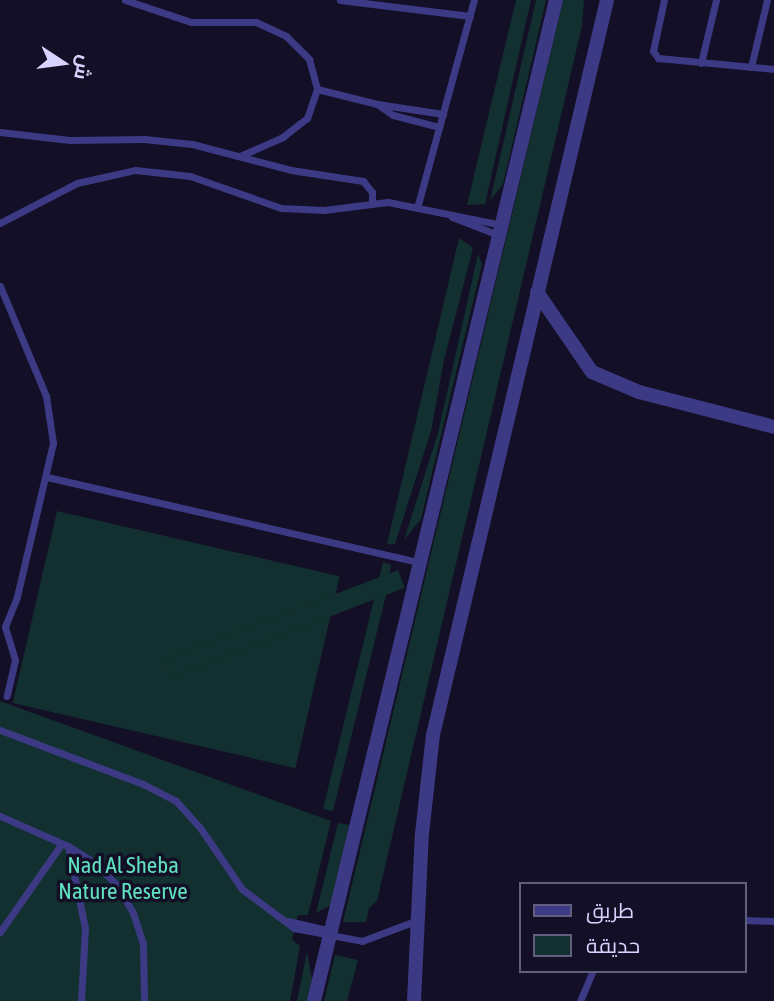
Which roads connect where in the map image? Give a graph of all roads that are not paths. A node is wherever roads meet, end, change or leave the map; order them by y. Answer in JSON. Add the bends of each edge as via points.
{"nodes":[{"id":1,"x":125,"y":0,"type":"edge"},
{"id":2,"x":340,"y":0,"type":"edge"},
{"id":3,"x":474,"y":0,"type":"edge"},
{"id":4,"x":556,"y":0,"type":"edge"},
{"id":5,"x":607,"y":0,"type":"edge"},
{"id":6,"x":664,"y":0,"type":"edge"},
{"id":7,"x":716,"y":0,"type":"edge"},
{"id":8,"x":767,"y":0,"type":"edge"},
{"id":9,"x":470,"y":16,"type":"junction"},
{"id":10,"x":701,"y":63,"type":"junction"},
{"id":11,"x":751,"y":67,"type":"junction"},
{"id":12,"x":774,"y":69,"type":"edge"},
{"id":13,"x":317,"y":89,"type":"junction"},
{"id":14,"x":377,"y":104,"type":"junction"},
{"id":15,"x":443,"y":114,"type":"junction"},
{"id":16,"x":439,"y":127,"type":"junction"},
{"id":17,"x":0,"y":131,"type":"edge"},
{"id":18,"x":240,"y":156,"type":"junction"},
{"id":19,"x":372,"y":202,"type":"junction"},
{"id":20,"x":417,"y":208,"type":"junction"},
{"id":21,"x":0,"y":223,"type":"edge"},
{"id":22,"x":501,"y":230,"type":"junction"},
{"id":23,"x":0,"y":286,"type":"edge"},
{"id":24,"x":537,"y":292,"type":"junction"},
{"id":25,"x":774,"y":427,"type":"edge"},
{"id":26,"x":47,"y":477,"type":"junction"},
{"id":27,"x":417,"y":562,"type":"junction"},
{"id":28,"x":7,"y":696,"type":"dead end"},
{"id":29,"x":0,"y":730,"type":"edge"},
{"id":30,"x":0,"y":816,"type":"edge"},
{"id":31,"x":65,"y":844,"type":"junction"},
{"id":32,"x":418,"y":920,"type":"junction"},
{"id":33,"x":746,"y":920,"type":"edge"},
{"id":34,"x":774,"y":921,"type":"edge"},
{"id":35,"x":0,"y":932,"type":"edge"},
{"id":36,"x":330,"y":934,"type":"junction"},
{"id":37,"x":592,"y":973,"type":"edge"},
{"id":38,"x":81,"y":1001,"type":"edge"},
{"id":39,"x":144,"y":1001,"type":"edge"},
{"id":40,"x":314,"y":1001,"type":"edge"},
{"id":41,"x":414,"y":1001,"type":"edge"},
{"id":42,"x":580,"y":1001,"type":"edge"}],
"edges":[{"from":1,"to":13,"type":"lane","via":[[176,19],[240,20],[272,28],[309,59]]},
{"from":2,"to":9,"type":"lane"},
{"from":3,"to":9,"type":"lane"},
{"from":4,"to":22,"type":"street"},
{"from":5,"to":24,"type":"street"},
{"from":6,"to":10,"type":"lane","via":[[653,54],[664,60]]},
{"from":7,"to":10,"type":"lane"},
{"from":8,"to":11,"type":"lane"},
{"from":9,"to":15,"type":"lane"},
{"from":10,"to":11,"type":"lane"},
{"from":11,"to":12,"type":"lane"},
{"from":13,"to":14,"type":"lane"},
{"from":13,"to":18,"type":"lane","via":[[307,118],[296,129]]},
{"from":14,"to":15,"type":"lane"},
{"from":14,"to":16,"type":"lane","via":[[393,115]]},
{"from":15,"to":16,"type":"lane"},
{"from":16,"to":20,"type":"lane"},
{"from":17,"to":18,"type":"lane","via":[[70,140],[168,141]]},
{"from":18,"to":19,"type":"lane","via":[[291,170],[363,181],[372,192]]},
{"from":19,"to":20,"type":"lane"},
{"from":19,"to":21,"type":"lane","via":[[324,209],[281,208],[190,176],[135,170],[78,183]]},
{"from":20,"to":22,"type":"lane"},
{"from":22,"to":27,"type":"street"},
{"from":23,"to":26,"type":"lane","via":[[52,419]]},
{"from":24,"to":25,"type":"street","via":[[592,372],[639,393]]},
{"from":24,"to":32,"type":"street","via":[[433,735],[422,821]]},
{"from":26,"to":27,"type":"lane"},
{"from":26,"to":28,"type":"lane","via":[[5,627],[15,660]]},
{"from":27,"to":36,"type":"street"},
{"from":29,"to":36,"type":"lane","via":[[143,784],[176,802],[201,829],[242,889],[284,920]]},
{"from":30,"to":31,"type":"lane"},
{"from":31,"to":35,"type":"lane"},
{"from":31,"to":38,"type":"lane","via":[[85,928]]},
{"from":31,"to":39,"type":"lane","via":[[95,863],[117,885],[133,913],[143,943]]},
{"from":32,"to":36,"type":"lane","via":[[378,938]]},
{"from":32,"to":41,"type":"street"},
{"from":33,"to":34,"type":"lane"},
{"from":36,"to":40,"type":"street"},
{"from":37,"to":42,"type":"lane"}]}
